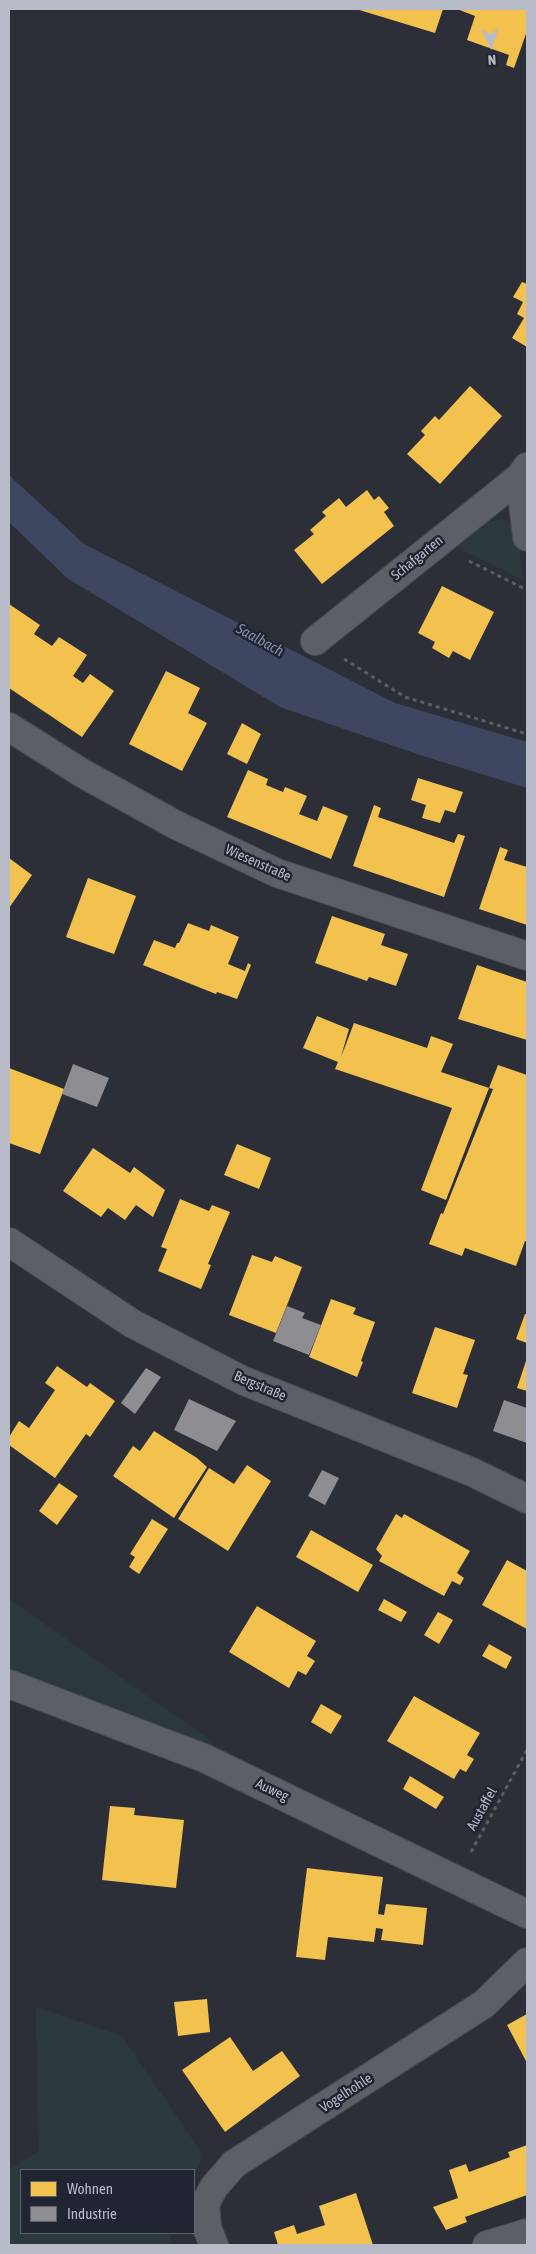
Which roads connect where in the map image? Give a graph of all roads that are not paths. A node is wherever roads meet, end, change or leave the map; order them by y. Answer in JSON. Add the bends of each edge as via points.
{"nodes":[{"id":1,"x":524,"y":472,"type":"edge"},
{"id":2,"x":527,"y":537,"type":"edge"},
{"id":3,"x":315,"y":641,"type":"road end"},
{"id":4,"x":9,"y":727,"type":"edge"},
{"id":5,"x":527,"y":956,"type":"edge"},
{"id":6,"x":9,"y":1242,"type":"edge"},
{"id":7,"x":527,"y":1499,"type":"edge"},
{"id":8,"x":9,"y":1684,"type":"edge"},
{"id":9,"x":527,"y":1914,"type":"edge"},
{"id":10,"x":527,"y":1962,"type":"edge"},
{"id":11,"x":527,"y":2233,"type":"edge"},
{"id":12,"x":214,"y":2245,"type":"edge"},
{"id":13,"x":487,"y":2245,"type":"edge"}],
"edges":[{"from":1,"to":2,"type":"street","name":"Schafgarten"},
{"from":1,"to":3,"type":"street","name":"Schafgarten"},
{"from":4,"to":5,"type":"street","name":"Wiesenstraße","via":[[82,773],[168,820],[277,873]]},
{"from":6,"to":7,"type":"street","name":"Bergstraße","via":[[132,1324],[244,1381],[472,1472]]},
{"from":8,"to":9,"type":"street","name":"Auweg","via":[[204,1758]]},
{"from":10,"to":12,"type":"street","name":"Vogelhohle","via":[[484,2004],[234,2164],[214,2187],[205,2204],[207,2228]]},
{"from":11,"to":13,"type":"street"}]}
